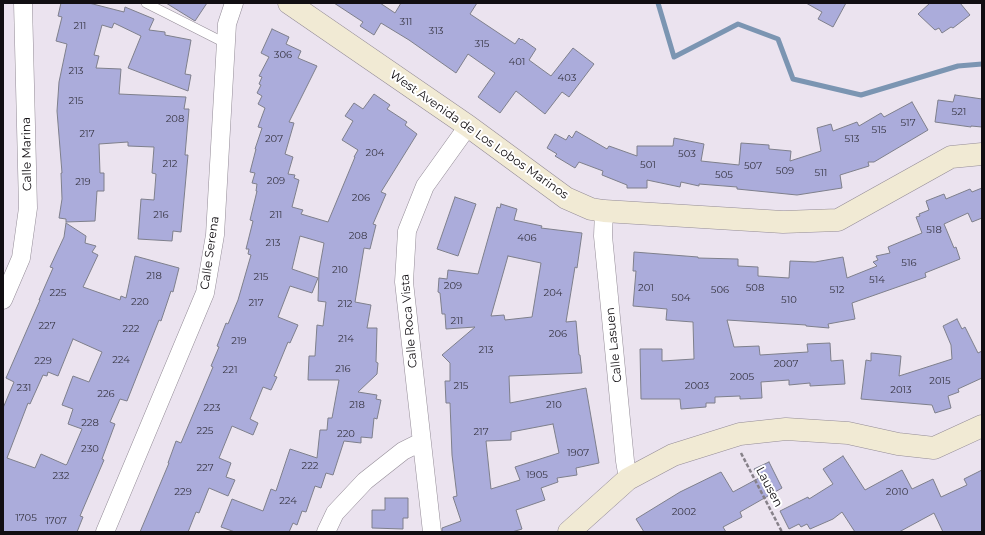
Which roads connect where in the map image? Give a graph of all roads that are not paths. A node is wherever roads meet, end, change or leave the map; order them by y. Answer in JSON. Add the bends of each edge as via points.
{"nodes":[{"id":1,"x":23,"y":3,"type":"edge"},
{"id":2,"x":146,"y":3,"type":"edge"},
{"id":3,"x":234,"y":3,"type":"edge"},
{"id":4,"x":289,"y":3,"type":"edge"},
{"id":5,"x":226,"y":43,"type":"junction"},
{"id":6,"x":468,"y":126,"type":"junction"},
{"id":7,"x":982,"y":154,"type":"edge"},
{"id":8,"x":604,"y":211,"type":"junction"},
{"id":9,"x":3,"y":300,"type":"edge"},
{"id":10,"x":982,"y":426,"type":"edge"},
{"id":11,"x":421,"y":442,"type":"junction"},
{"id":12,"x":628,"y":479,"type":"junction"},
{"id":13,"x":105,"y":532,"type":"edge"},
{"id":14,"x":326,"y":532,"type":"edge"},
{"id":15,"x":432,"y":532,"type":"edge"},
{"id":16,"x":569,"y":532,"type":"edge"}],
"edges":[{"from":1,"to":9,"type":"street","name":"Calle Marina","via":[[28,208],[21,258]]},
{"from":2,"to":5,"type":"lane"},
{"from":3,"to":5,"type":"street","name":"Calle Serena","via":[[227,24]]},
{"from":4,"to":6,"type":"street","name":"West Avenida de Los Lobos Marinos"},
{"from":5,"to":13,"type":"street","name":"Calle Serena","via":[[215,235],[205,293]]},
{"from":6,"to":8,"type":"street","name":"West Avenida de Los Lobos Marinos","via":[[566,198],[591,209]]},
{"from":6,"to":11,"type":"street","name":"Calle Roca Vista","via":[[425,186],[407,231],[404,282]]},
{"from":7,"to":8,"type":"street","name":"West Avenida de Los Lobos Marinos","via":[[951,157],[838,220],[783,222]]},
{"from":8,"to":12,"type":"street","name":"Calle Lasuen","via":[[603,236]]},
{"from":10,"to":12,"type":"street","via":[[934,448],[898,444],[848,433],[786,429],[740,434],[673,455]]},
{"from":11,"to":14,"type":"street","via":[[403,451],[365,481],[335,513]]},
{"from":11,"to":15,"type":"street","name":"Calle Roca Vista"},
{"from":12,"to":16,"type":"street"}]}
